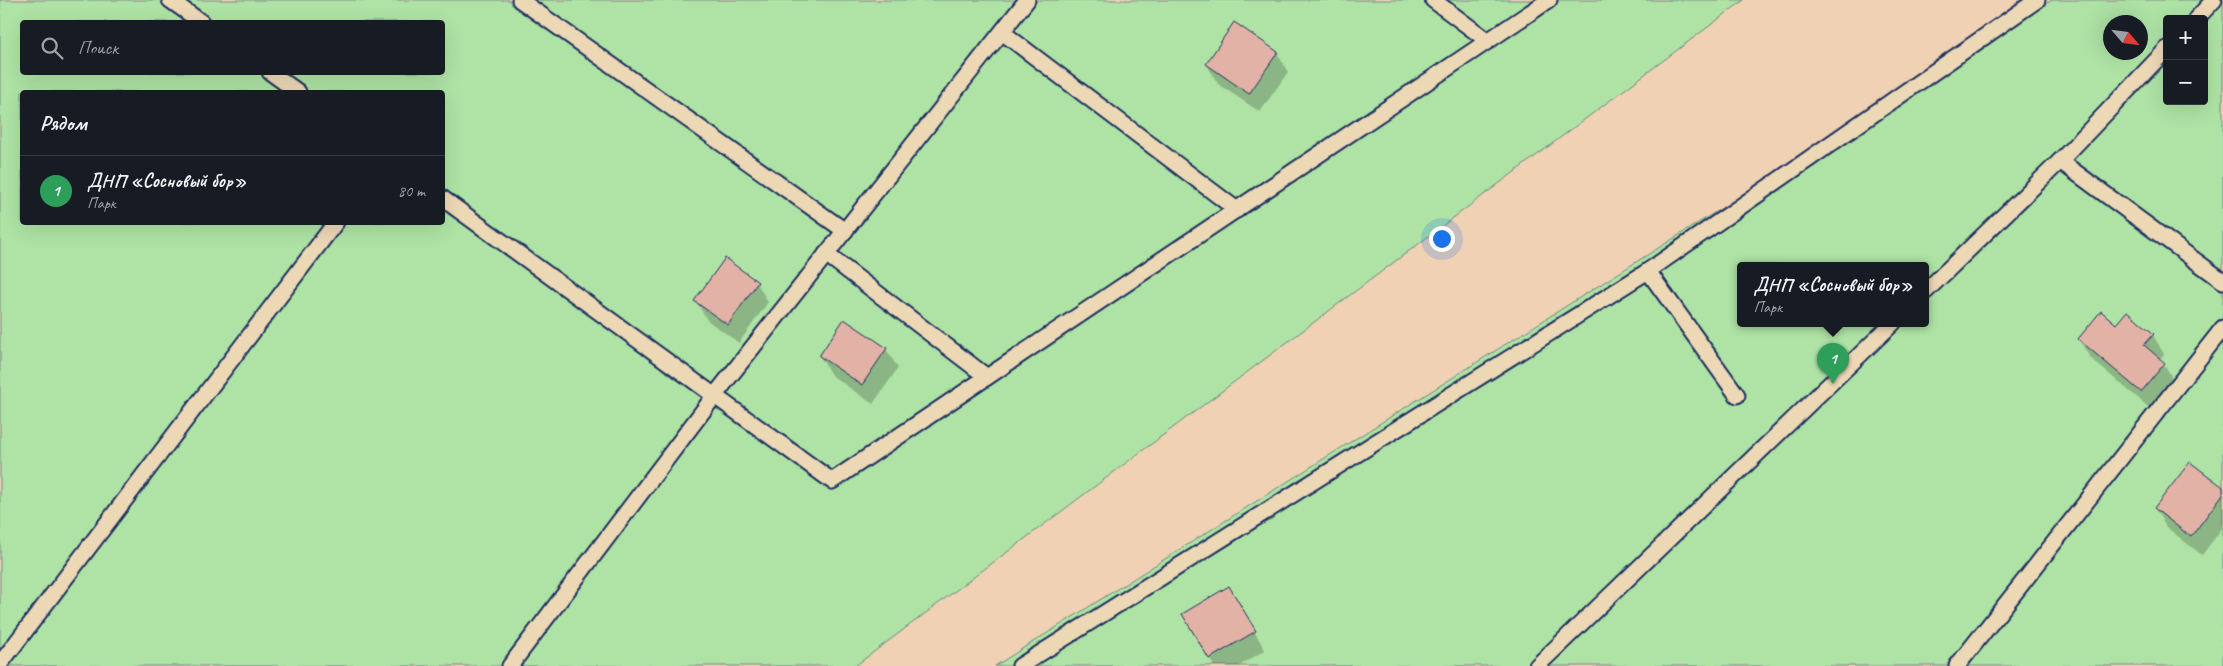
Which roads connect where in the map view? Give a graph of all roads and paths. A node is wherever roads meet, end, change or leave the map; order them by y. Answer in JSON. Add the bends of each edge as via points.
{"nodes":[{"id":1,"x":170,"y":0,"type":"edge"},
{"id":2,"x":520,"y":0,"type":"edge"},
{"id":3,"x":1027,"y":0,"type":"edge"},
{"id":4,"x":1432,"y":0,"type":"edge"},
{"id":5,"x":1549,"y":0,"type":"edge"},
{"id":6,"x":2037,"y":0,"type":"edge"},
{"id":7,"x":2214,"y":0,"type":"edge"},
{"id":8,"x":2200,"y":15,"type":"edge"},
{"id":9,"x":198,"y":20,"type":"edge"},
{"id":10,"x":1002,"y":32,"type":"junction"},
{"id":11,"x":1488,"y":41,"type":"junction"},
{"id":12,"x":2163,"y":53,"type":"edge"},
{"id":13,"x":274,"y":75,"type":"edge"},
{"id":14,"x":295,"y":90,"type":"edge"},
{"id":15,"x":2060,"y":161,"type":"junction"},
{"id":16,"x":445,"y":200,"type":"edge"},
{"id":17,"x":1237,"y":210,"type":"junction"},
{"id":18,"x":334,"y":225,"type":"edge"},
{"id":19,"x":845,"y":231,"type":"junction"},
{"id":20,"x":826,"y":254,"type":"junction"},
{"id":21,"x":1648,"y":271,"type":"junction"},
{"id":22,"x":2223,"y":281,"type":"edge"},
{"id":23,"x":1929,"y":288,"type":"edge"},
{"id":24,"x":1889,"y":327,"type":"edge"},
{"id":25,"x":2223,"y":328,"type":"edge"},
{"id":26,"x":987,"y":377,"type":"junction"},
{"id":27,"x":1737,"y":395,"type":"dead end"},
{"id":28,"x":715,"y":396,"type":"junction"},
{"id":29,"x":0,"y":664,"type":"edge"},
{"id":30,"x":510,"y":666,"type":"edge"},
{"id":31,"x":1020,"y":666,"type":"edge"},
{"id":32,"x":1537,"y":666,"type":"edge"},
{"id":33,"x":1957,"y":666,"type":"edge"}],
"edges":[{"from":1,"to":9,"type":"lane"},
{"from":2,"to":19,"type":"lane"},
{"from":3,"to":10,"type":"lane"},
{"from":4,"to":11,"type":"lane"},
{"from":5,"to":11,"type":"lane"},
{"from":6,"to":21,"type":"lane"},
{"from":7,"to":8,"type":"lane"},
{"from":10,"to":17,"type":"lane"},
{"from":10,"to":19,"type":"lane"},
{"from":11,"to":17,"type":"lane"},
{"from":12,"to":15,"type":"lane"},
{"from":13,"to":14,"type":"lane"},
{"from":15,"to":22,"type":"lane"},
{"from":15,"to":23,"type":"lane"},
{"from":16,"to":28,"type":"lane"},
{"from":17,"to":26,"type":"lane"},
{"from":18,"to":29,"type":"lane"},
{"from":19,"to":20,"type":"lane"},
{"from":20,"to":26,"type":"lane"},
{"from":20,"to":28,"type":"lane"},
{"from":21,"to":27,"type":"lane"},
{"from":21,"to":31,"type":"lane"},
{"from":24,"to":32,"type":"lane"},
{"from":25,"to":33,"type":"lane"},
{"from":26,"to":28,"type":"lane","via":[[832,480]]},
{"from":28,"to":30,"type":"lane"}]}
